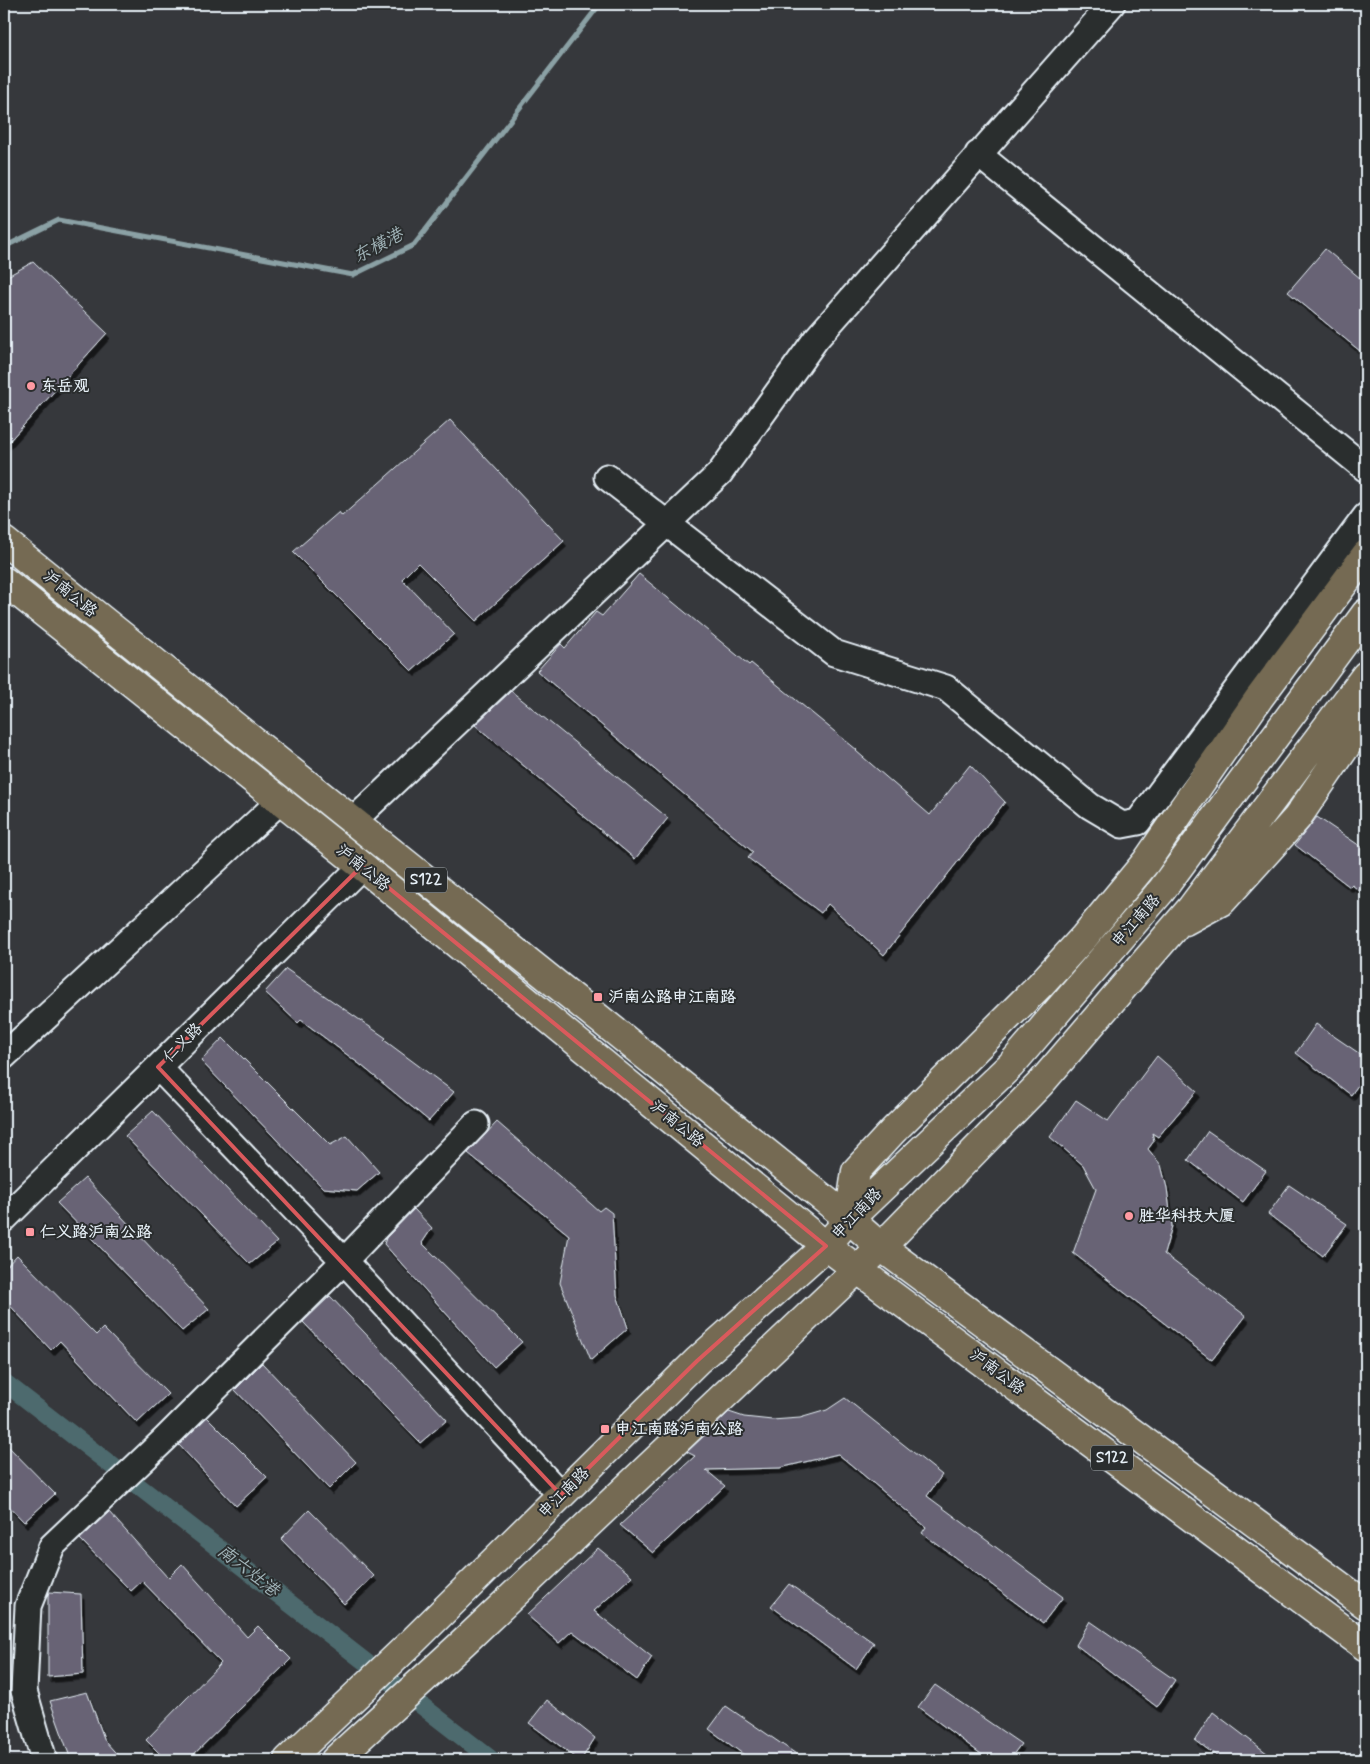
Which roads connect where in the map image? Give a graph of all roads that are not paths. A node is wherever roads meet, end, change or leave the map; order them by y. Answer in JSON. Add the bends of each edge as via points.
{"nodes":[{"id":1,"x":1112,"y":4,"type":"edge"},
{"id":2,"x":978,"y":154,"type":"junction"},
{"id":3,"x":1366,"y":469,"type":"edge"},
{"id":4,"x":607,"y":477,"type":"dead end"},
{"id":5,"x":1366,"y":516,"type":"edge"},
{"id":6,"x":667,"y":524,"type":"junction"},
{"id":7,"x":4,"y":541,"type":"edge"},
{"id":8,"x":1366,"y":554,"type":"edge"},
{"id":9,"x":4,"y":581,"type":"edge"},
{"id":10,"x":1366,"y":613,"type":"edge"},
{"id":11,"x":1366,"y":675,"type":"edge"},
{"id":12,"x":1366,"y":718,"type":"edge"},
{"id":13,"x":280,"y":801,"type":"junction"},
{"id":14,"x":353,"y":821,"type":"junction"},
{"id":15,"x":362,"y":866,"type":"junction"},
{"id":16,"x":1161,"y":891,"type":"junction"},
{"id":17,"x":1175,"y":926,"type":"junction"},
{"id":18,"x":1040,"y":985,"type":"junction"},
{"id":19,"x":4,"y":1056,"type":"edge"},
{"id":20,"x":158,"y":1067,"type":"junction"},
{"id":21,"x":476,"y":1124,"type":"dead end"},
{"id":22,"x":4,"y":1219,"type":"edge"},
{"id":23,"x":849,"y":1219,"type":"junction"},
{"id":24,"x":826,"y":1246,"type":"junction"},
{"id":25,"x":880,"y":1247,"type":"junction"},
{"id":26,"x":344,"y":1261,"type":"junction"},
{"id":27,"x":858,"y":1269,"type":"junction"},
{"id":28,"x":561,"y":1496,"type":"junction"},
{"id":29,"x":1366,"y":1605,"type":"edge"},
{"id":30,"x":1366,"y":1646,"type":"edge"},
{"id":31,"x":44,"y":1760,"type":"edge"},
{"id":32,"x":288,"y":1760,"type":"edge"},
{"id":33,"x":336,"y":1760,"type":"edge"}],
"edges":[{"from":1,"to":2,"type":"street"},
{"from":2,"to":3,"type":"street"},
{"from":2,"to":6,"type":"street","via":[[816,339],[720,473]]},
{"from":4,"to":6,"type":"street"},
{"from":5,"to":6,"type":"street","via":[[1138,822],[1122,825],[1090,806],[946,688],[834,654]]},
{"from":6,"to":14,"type":"street"},
{"from":7,"to":14,"type":"main road","name":"沪南公路","number":"S122"},
{"from":8,"to":18,"type":"main road","via":[[1259,698],[1146,862]]},
{"from":9,"to":13,"type":"main road","name":"沪南公路","number":"S122"},
{"from":10,"to":16,"type":"main road","name":"申江南路"},
{"from":11,"to":17,"type":"main road","name":"申江南路"},
{"from":12,"to":17,"type":"main road","via":[[1297,818],[1222,901]]},
{"from":13,"to":15,"type":"main road","name":"沪南公路","number":"S122"},
{"from":13,"to":19,"type":"street"},
{"from":14,"to":23,"type":"main road","name":"沪南公路","number":"S122"},
{"from":15,"to":20,"type":"street","name":"仁义路"},
{"from":15,"to":24,"type":"main road","name":"沪南公路","number":"S122"},
{"from":16,"to":18,"type":"main road","via":[[1108,926]]},
{"from":16,"to":23,"type":"main road","name":"申江南路","via":[[1011,1066]]},
{"from":17,"to":25,"type":"main road","name":"申江南路","via":[[1041,1083]]},
{"from":18,"to":23,"type":"main road","via":[[856,1171]]},
{"from":20,"to":22,"type":"street","name":"仁义路"},
{"from":20,"to":26,"type":"street"},
{"from":21,"to":26,"type":"street"},
{"from":23,"to":24,"type":"main road","name":"申江南路"},
{"from":23,"to":25,"type":"main road","name":"沪南公路","number":"S122"},
{"from":24,"to":27,"type":"main road","name":"沪南公路","number":"S122"},
{"from":24,"to":28,"type":"main road","name":"申江南路","via":[[697,1361]]},
{"from":25,"to":27,"type":"main road","name":"申江南路"},
{"from":25,"to":29,"type":"main road","name":"沪南公路","number":"S122"},
{"from":26,"to":28,"type":"street"},
{"from":26,"to":31,"type":"street","via":[[52,1546],[28,1606],[24,1691]]},
{"from":27,"to":30,"type":"main road","name":"沪南公路","number":"S122"},
{"from":27,"to":33,"type":"main road","name":"申江南路"},
{"from":28,"to":32,"type":"main road","name":"申江南路"}]}
